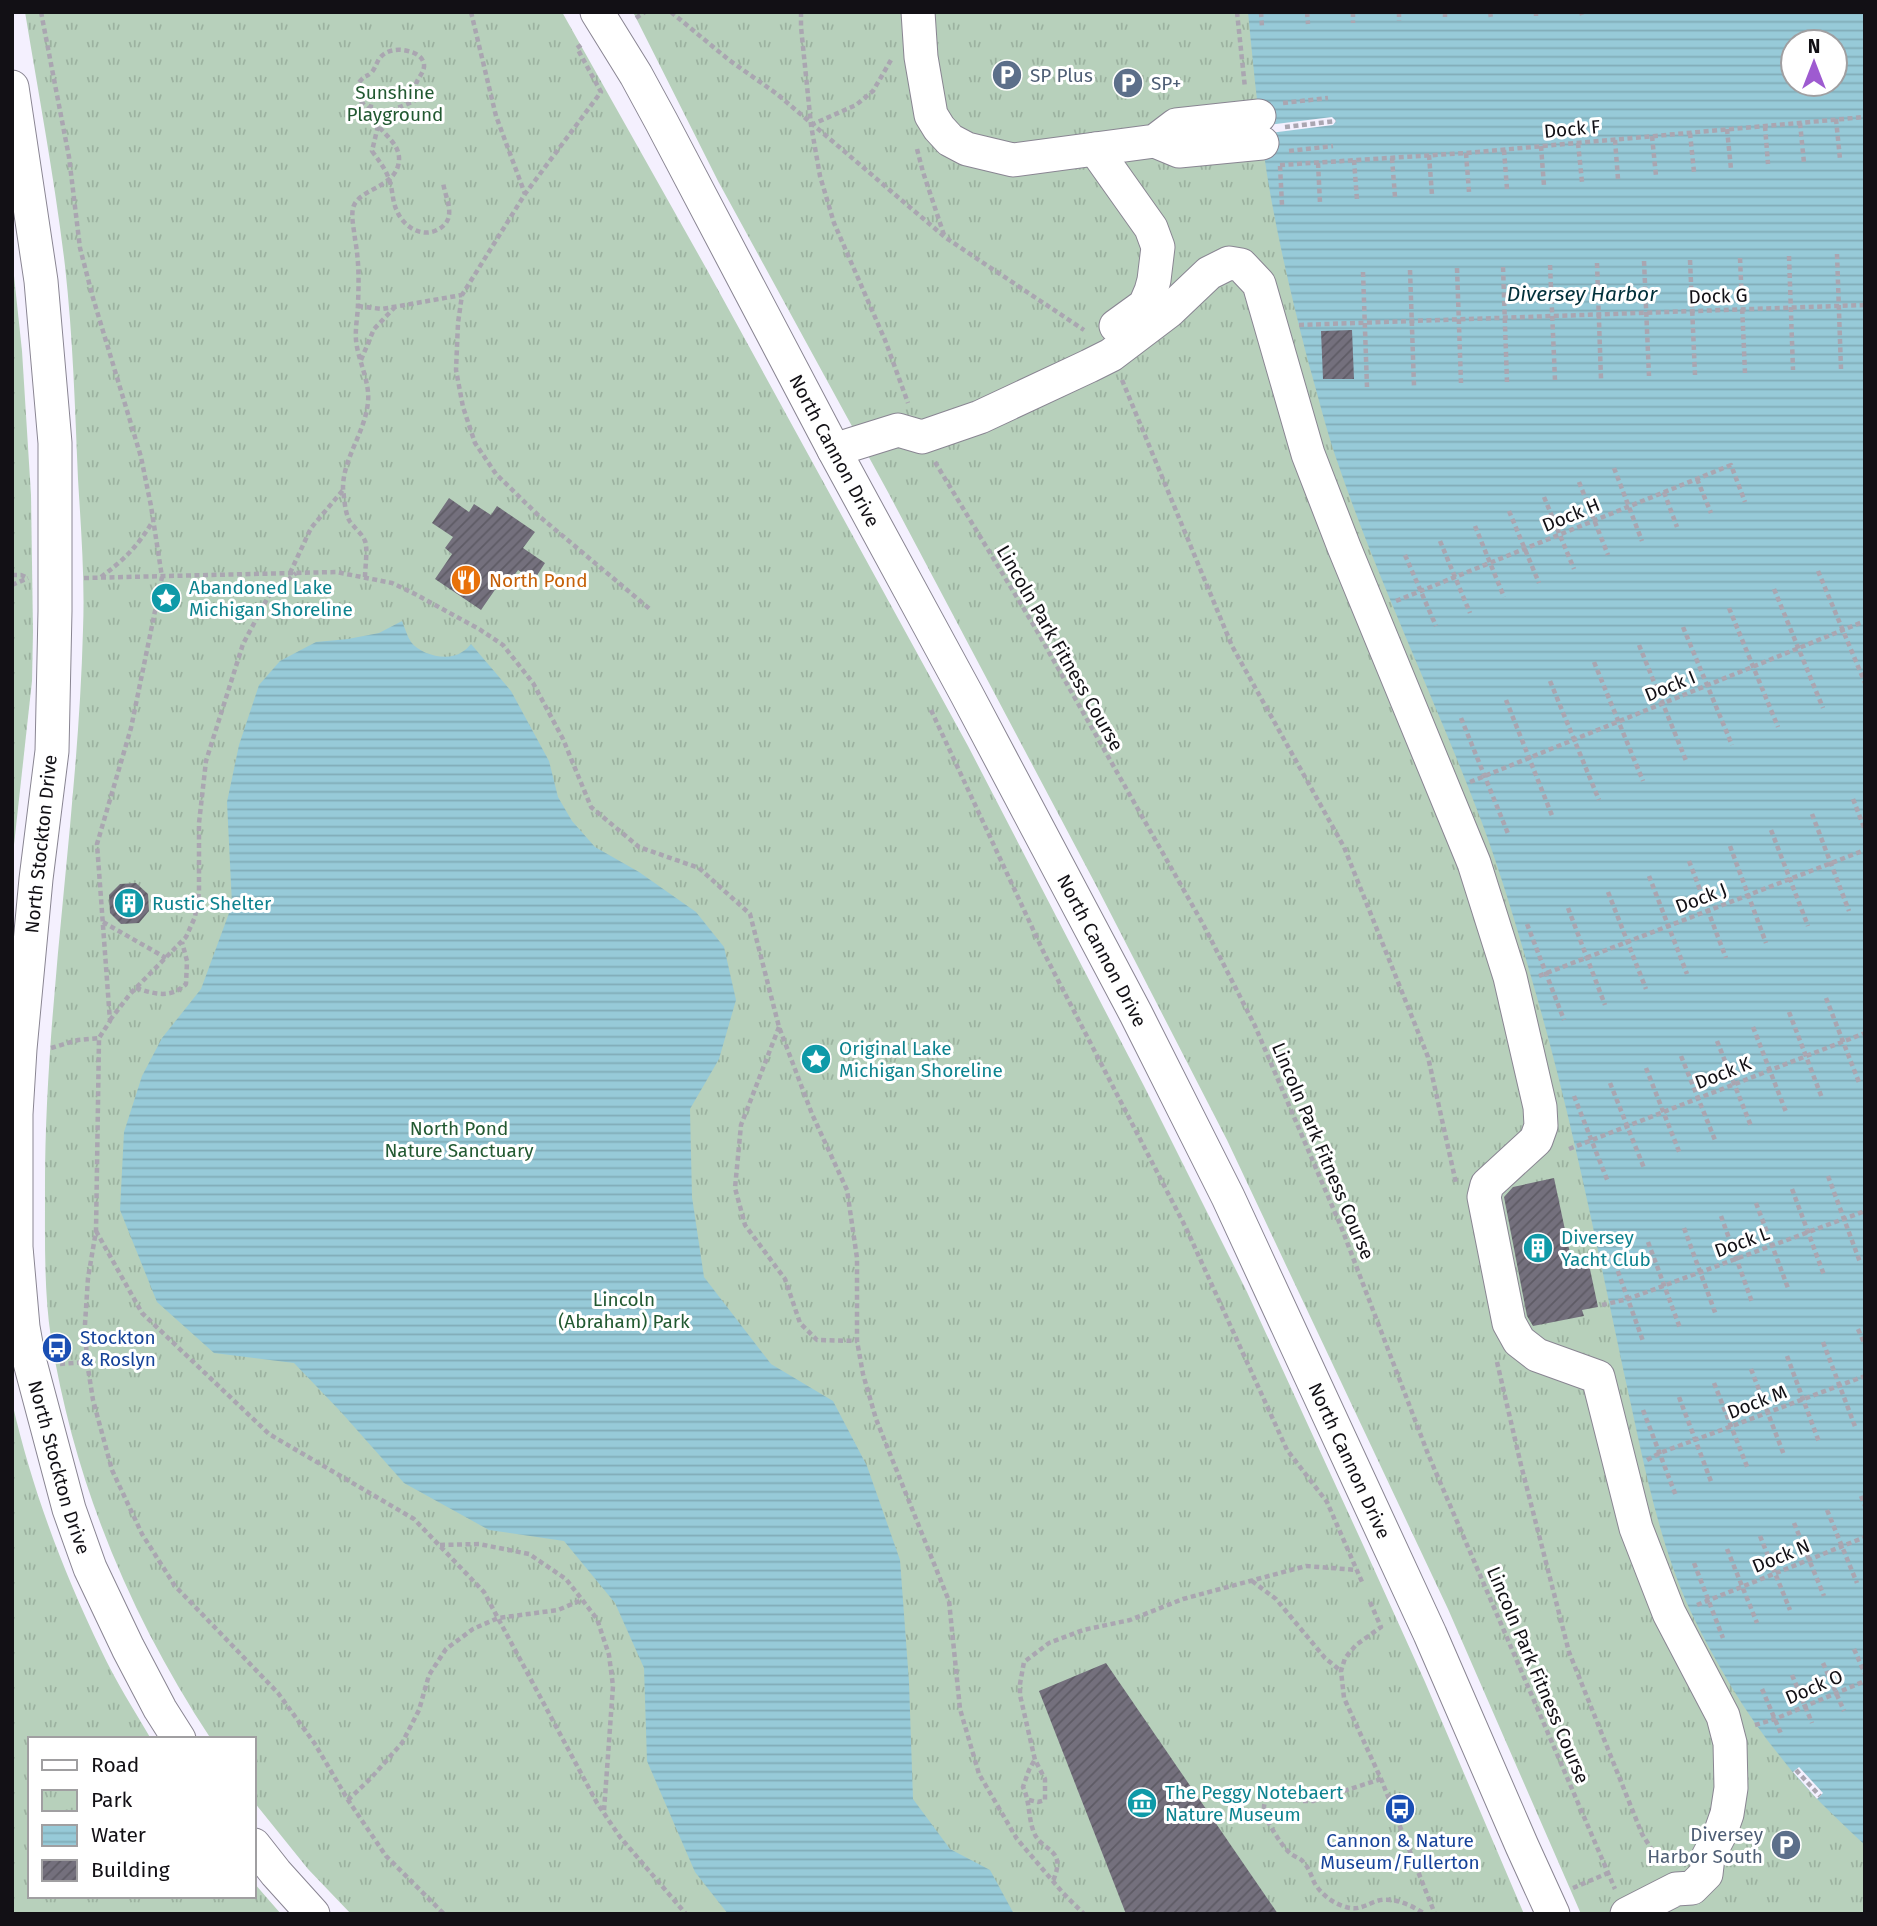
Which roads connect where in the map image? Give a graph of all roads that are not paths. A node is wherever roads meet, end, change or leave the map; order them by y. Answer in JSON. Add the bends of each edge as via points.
{"nodes":[{"id":1,"x":597,"y":12,"type":"edge"},
{"id":2,"x":918,"y":12,"type":"edge"},
{"id":3,"x":12,"y":87,"type":"edge"},
{"id":4,"x":1267,"y":130,"type":"road end"},
{"id":5,"x":1095,"y":149,"type":"junction"},
{"id":6,"x":1151,"y":312,"type":"junction"},
{"id":7,"x":834,"y":450,"type":"junction"},
{"id":8,"x":178,"y":1737,"type":"edge"},
{"id":9,"x":256,"y":1847,"type":"edge"},
{"id":10,"x":1561,"y":1901,"type":"edge"},
{"id":11,"x":1622,"y":1903,"type":"edge"},
{"id":12,"x":313,"y":1914,"type":"edge"}],
"edges":[{"from":1,"to":7,"type":"street","name":"North Cannon Drive","via":[[661,121]]},
{"from":2,"to":5,"type":"street","via":[[930,115],[950,139],[967,149],[1013,160]]},
{"from":3,"to":8,"type":"street","name":"North Stockton Drive","via":[[41,281],[55,443],[52,751],[16,1114],[16,1247],[23,1327],[69,1509],[90,1568],[153,1697]]},
{"from":4,"to":5,"type":"street","via":[[1179,151],[1154,141]]},
{"from":5,"to":6,"type":"street","via":[[1151,228],[1158,247]]},
{"from":6,"to":7,"type":"street","via":[[991,391],[914,416],[902,415]]},
{"from":6,"to":11,"type":"street","via":[[1169,311],[1209,273],[1229,263],[1241,265],[1258,284],[1308,454],[1474,863],[1510,977],[1541,1126],[1536,1140],[1487,1185],[1484,1197],[1509,1323],[1519,1340],[1537,1355],[1598,1377],[1636,1528],[1669,1613],[1723,1716],[1730,1743],[1727,1814],[1708,1857],[1693,1861]]},
{"from":7,"to":10,"type":"street","name":"North Cannon Drive","via":[[1136,1014],[1228,1197],[1430,1634],[1522,1846]]},
{"from":9,"to":12,"type":"street"}]}
